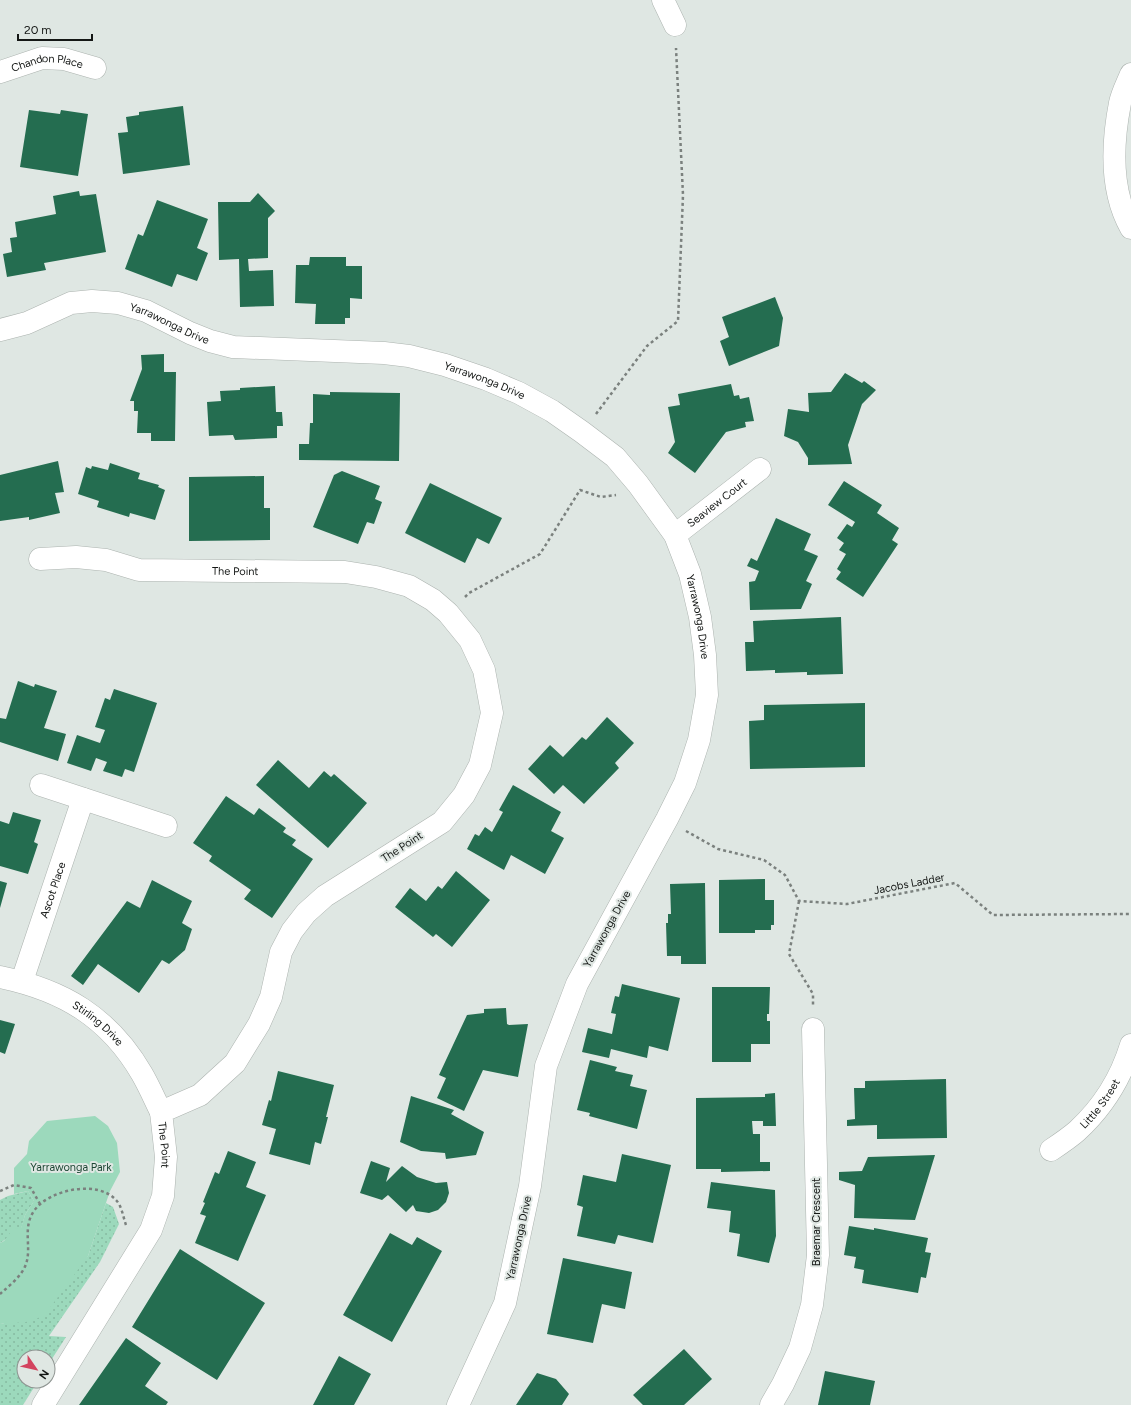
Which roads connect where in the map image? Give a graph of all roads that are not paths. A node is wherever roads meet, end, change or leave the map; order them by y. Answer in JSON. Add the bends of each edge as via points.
{"nodes":[{"id":1,"x":663,"y":0,"type":"edge"},
{"id":2,"x":675,"y":25,"type":"road end"},
{"id":3,"x":95,"y":68,"type":"dead end"},
{"id":4,"x":0,"y":72,"type":"edge"},
{"id":5,"x":1131,"y":74,"type":"edge"},
{"id":6,"x":1131,"y":228,"type":"edge"},
{"id":7,"x":0,"y":330,"type":"edge"},
{"id":8,"x":760,"y":469,"type":"dead end"},
{"id":9,"x":675,"y":535,"type":"junction"},
{"id":10,"x":40,"y":559,"type":"dead end"},
{"id":11,"x":41,"y":785,"type":"dead end"},
{"id":12,"x":83,"y":799,"type":"junction"},
{"id":13,"x":166,"y":826,"type":"dead end"},
{"id":14,"x":0,"y":977,"type":"edge"},
{"id":15,"x":22,"y":981,"type":"junction"},
{"id":16,"x":814,"y":1029,"type":"road end"},
{"id":17,"x":1131,"y":1045,"type":"edge"},
{"id":18,"x":161,"y":1112,"type":"junction"},
{"id":19,"x":1051,"y":1150,"type":"dead end"},
{"id":20,"x":43,"y":1405,"type":"edge"},
{"id":21,"x":458,"y":1405,"type":"edge"},
{"id":22,"x":771,"y":1405,"type":"edge"}],
"edges":[{"from":1,"to":2,"type":"street"},
{"from":3,"to":4,"type":"street","name":"Chandon Place","via":[[64,58],[42,58]]},
{"from":5,"to":6,"type":"street","via":[[1120,102],[1114,140],[1116,188]]},
{"from":7,"to":9,"type":"street","name":"Yarrawonga Drive","via":[[27,323],[71,303],[118,303],[146,311],[210,341],[233,347],[384,353],[445,365],[519,393],[552,411],[582,432],[615,457]]},
{"from":8,"to":9,"type":"street","name":"Seaview Court"},
{"from":9,"to":21,"type":"street","name":"Yarrawonga Drive","via":[[690,574],[700,617],[705,655],[707,695],[699,740],[687,776],[667,820],[577,984],[546,1066],[530,1186],[505,1302]]},
{"from":10,"to":18,"type":"street","name":"The Point","via":[[76,557],[106,560],[139,570],[345,572],[376,577],[409,586],[433,600],[448,613],[470,640],[484,670],[492,714],[480,765],[464,795],[442,822],[325,896],[306,913],[292,931],[281,952],[271,997],[260,1024],[235,1063],[200,1095]]},
{"from":11,"to":12,"type":"street"},
{"from":12,"to":13,"type":"street"},
{"from":12,"to":15,"type":"street","name":"Ascot Place"},
{"from":14,"to":15,"type":"street","name":"Stirling Drive"},
{"from":15,"to":18,"type":"street","name":"Stirling Drive","via":[[71,1001],[98,1020],[122,1044],[143,1074]]},
{"from":16,"to":22,"type":"street","name":"Braemar Crescent","via":[[818,1255],[812,1305],[800,1348]]},
{"from":17,"to":19,"type":"street","name":"Little Street","via":[[1126,1062],[1112,1089],[1095,1112],[1076,1132]]},
{"from":18,"to":20,"type":"street","name":"The Point","via":[[166,1157],[163,1196],[151,1230]]}]}
